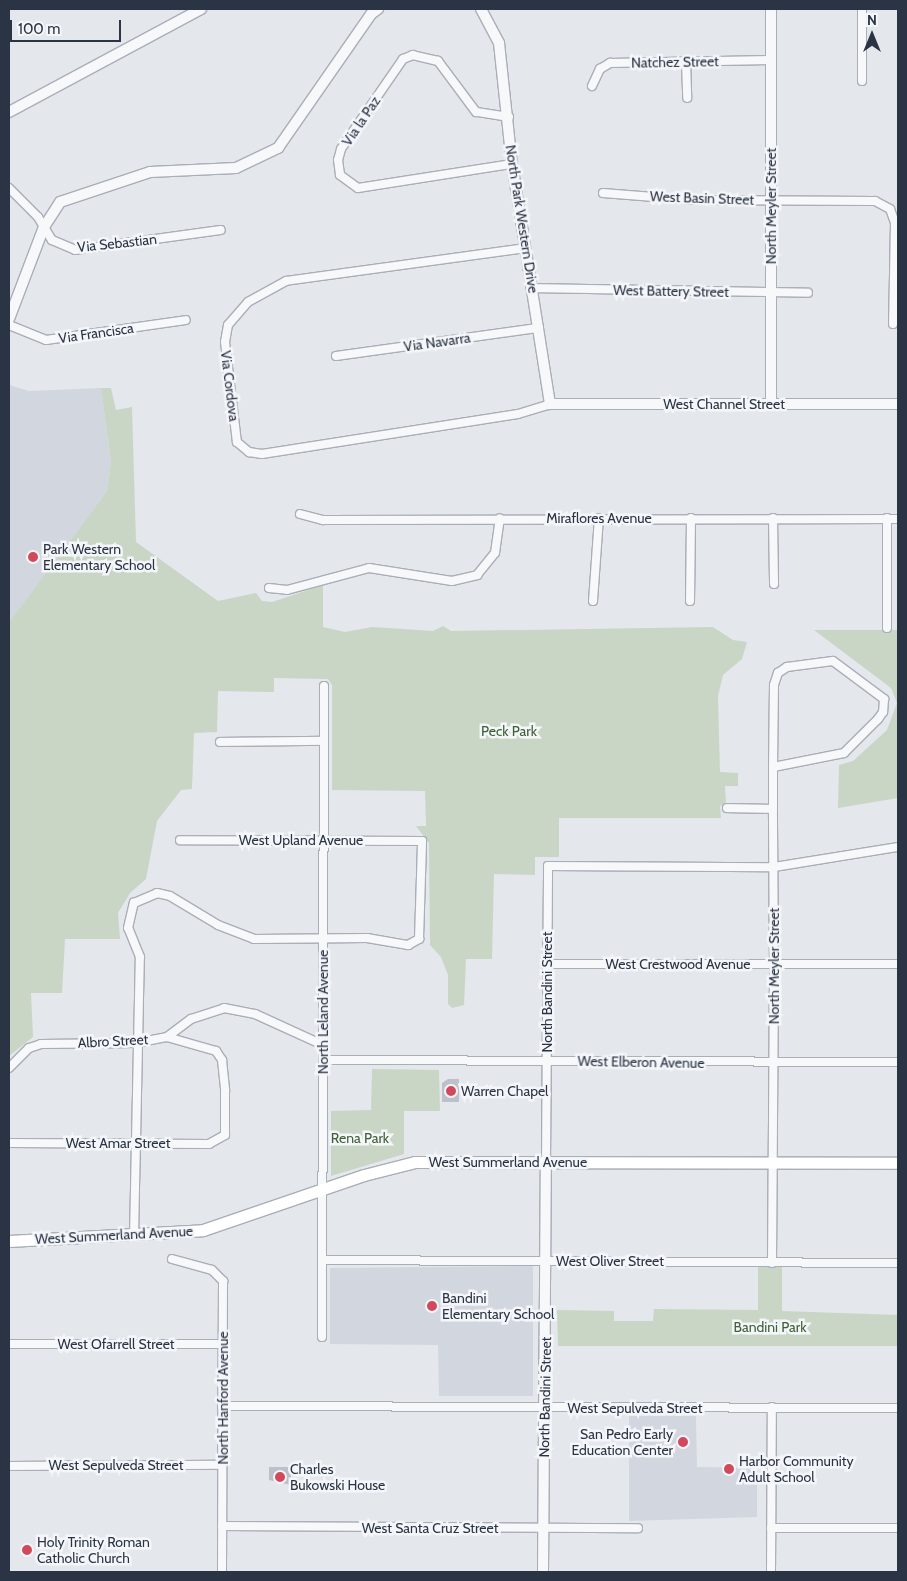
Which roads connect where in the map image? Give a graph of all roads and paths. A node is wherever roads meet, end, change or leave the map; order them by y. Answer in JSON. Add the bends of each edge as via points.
{"nodes":[{"id":1,"x":201,"y":9,"type":"edge"},
{"id":2,"x":378,"y":9,"type":"edge"},
{"id":3,"x":481,"y":9,"type":"edge"},
{"id":4,"x":770,"y":9,"type":"edge"},
{"id":5,"x":862,"y":9,"type":"edge"},
{"id":6,"x":771,"y":60,"type":"junction"},
{"id":7,"x":686,"y":62,"type":"junction"},
{"id":8,"x":862,"y":81,"type":"dead end"},
{"id":9,"x":592,"y":86,"type":"dead end"},
{"id":10,"x":687,"y":98,"type":"dead end"},
{"id":11,"x":9,"y":112,"type":"edge"},
{"id":12,"x":509,"y":118,"type":"junction"},
{"id":13,"x":512,"y":164,"type":"junction"},
{"id":14,"x":9,"y":188,"type":"edge"},
{"id":15,"x":603,"y":193,"type":"dead end"},
{"id":16,"x":771,"y":200,"type":"junction"},
{"id":17,"x":44,"y":227,"type":"junction"},
{"id":18,"x":221,"y":230,"type":"dead end"},
{"id":19,"x":526,"y":248,"type":"junction"},
{"id":20,"x":533,"y":288,"type":"junction"},
{"id":21,"x":771,"y":293,"type":"junction"},
{"id":22,"x":808,"y":293,"type":"dead end"},
{"id":23,"x":9,"y":319,"type":"edge"},
{"id":24,"x":186,"y":320,"type":"dead end"},
{"id":25,"x":893,"y":324,"type":"dead end"},
{"id":26,"x":9,"y":325,"type":"edge"},
{"id":27,"x":539,"y":328,"type":"junction"},
{"id":28,"x":336,"y":356,"type":"dead end"},
{"id":29,"x":550,"y":404,"type":"junction"},
{"id":30,"x":771,"y":404,"type":"junction"},
{"id":31,"x":898,"y":404,"type":"edge"},
{"id":32,"x":300,"y":514,"type":"dead end"},
{"id":33,"x":500,"y":518,"type":"junction"},
{"id":34,"x":599,"y":518,"type":"junction"},
{"id":35,"x":691,"y":518,"type":"junction"},
{"id":36,"x":774,"y":518,"type":"junction"},
{"id":37,"x":887,"y":518,"type":"junction"},
{"id":38,"x":898,"y":518,"type":"edge"},
{"id":39,"x":774,"y":584,"type":"dead end"},
{"id":40,"x":269,"y":588,"type":"dead end"},
{"id":41,"x":593,"y":601,"type":"dead end"},
{"id":42,"x":690,"y":601,"type":"dead end"},
{"id":43,"x":887,"y":628,"type":"dead end"},
{"id":44,"x":324,"y":686,"type":"dead end"},
{"id":45,"x":324,"y":741,"type":"junction"},
{"id":46,"x":220,"y":742,"type":"dead end"},
{"id":47,"x":774,"y":767,"type":"junction"},
{"id":48,"x":727,"y":808,"type":"dead end"},
{"id":49,"x":773,"y":809,"type":"junction"},
{"id":50,"x":180,"y":840,"type":"dead end"},
{"id":51,"x":324,"y":840,"type":"junction"},
{"id":52,"x":898,"y":847,"type":"edge"},
{"id":53,"x":774,"y":867,"type":"junction"},
{"id":54,"x":323,"y":937,"type":"junction"},
{"id":55,"x":547,"y":964,"type":"junction"},
{"id":56,"x":898,"y":964,"type":"edge"},
{"id":57,"x":774,"y":965,"type":"junction"},
{"id":58,"x":167,"y":1036,"type":"junction"},
{"id":59,"x":136,"y":1043,"type":"junction"},
{"id":60,"x":323,"y":1045,"type":"junction"},
{"id":61,"x":323,"y":1060,"type":"junction"},
{"id":62,"x":547,"y":1061,"type":"junction"},
{"id":63,"x":898,"y":1062,"type":"edge"},
{"id":64,"x":773,"y":1063,"type":"junction"},
{"id":65,"x":9,"y":1068,"type":"edge"},
{"id":66,"x":225,"y":1135,"type":"joint"},
{"id":67,"x":9,"y":1143,"type":"edge"},
{"id":68,"x":135,"y":1143,"type":"junction"},
{"id":69,"x":546,"y":1162,"type":"junction"},
{"id":70,"x":773,"y":1163,"type":"junction"},
{"id":71,"x":898,"y":1163,"type":"edge"},
{"id":72,"x":323,"y":1192,"type":"junction"},
{"id":73,"x":134,"y":1236,"type":"junction"},
{"id":74,"x":9,"y":1241,"type":"edge"},
{"id":75,"x":172,"y":1260,"type":"dead end"},
{"id":76,"x":322,"y":1260,"type":"junction"},
{"id":77,"x":546,"y":1261,"type":"junction"},
{"id":78,"x":772,"y":1262,"type":"junction"},
{"id":79,"x":898,"y":1263,"type":"edge"},
{"id":80,"x":322,"y":1337,"type":"dead end"},
{"id":81,"x":9,"y":1344,"type":"edge"},
{"id":82,"x":223,"y":1344,"type":"junction"},
{"id":83,"x":222,"y":1406,"type":"junction"},
{"id":84,"x":772,"y":1407,"type":"junction"},
{"id":85,"x":545,"y":1408,"type":"junction"},
{"id":86,"x":898,"y":1408,"type":"edge"},
{"id":87,"x":222,"y":1465,"type":"junction"},
{"id":88,"x":9,"y":1466,"type":"edge"},
{"id":89,"x":222,"y":1526,"type":"junction"},
{"id":90,"x":543,"y":1527,"type":"junction"},
{"id":91,"x":638,"y":1528,"type":"dead end"},
{"id":92,"x":771,"y":1528,"type":"junction"},
{"id":93,"x":898,"y":1528,"type":"edge"},
{"id":94,"x":222,"y":1572,"type":"edge"},
{"id":95,"x":543,"y":1572,"type":"edge"},
{"id":96,"x":771,"y":1572,"type":"edge"}],
"edges":[{"from":1,"to":11,"type":"street"},
{"from":2,"to":17,"type":"street","via":[[371,14],[278,148],[236,168],[150,172],[69,198],[54,208]]},
{"from":3,"to":12,"type":"street","name":"North Park Western Drive","via":[[499,43]]},
{"from":4,"to":6,"type":"street","name":"North Meyler Street"},
{"from":5,"to":8,"type":"street"},
{"from":6,"to":7,"type":"street","name":"Natchez Street"},
{"from":6,"to":16,"type":"street","name":"North Meyler Street"},
{"from":7,"to":9,"type":"street","name":"Natchez Street","via":[[610,63],[600,69]]},
{"from":7,"to":10,"type":"street"},
{"from":12,"to":13,"type":"street","name":"North Park Western Drive"},
{"from":12,"to":13,"type":"street","name":"Via la Paz","via":[[476,112],[438,61],[413,55],[403,59],[341,148],[338,160],[340,175],[358,188]]},
{"from":13,"to":19,"type":"street","name":"North Park Western Drive"},
{"from":14,"to":17,"type":"street","name":"Via Sebastian"},
{"from":15,"to":16,"type":"street","name":"West Basin Street"},
{"from":16,"to":21,"type":"street","name":"North Meyler Street"},
{"from":16,"to":25,"type":"street","name":"West Basin Street","via":[[875,201],[890,209],[896,223]]},
{"from":17,"to":18,"type":"street","name":"Via Sebastian","via":[[52,240],[75,250]]},
{"from":17,"to":23,"type":"street"},
{"from":19,"to":20,"type":"street","name":"North Park Western Drive"},
{"from":19,"to":29,"type":"street","name":"Via Cordova","via":[[286,280],[248,302],[228,325],[225,342],[237,442],[248,452],[262,454],[518,414]]},
{"from":20,"to":21,"type":"street","name":"West Battery Street"},
{"from":20,"to":27,"type":"street","name":"North Park Western Drive"},
{"from":21,"to":22,"type":"street","name":"West Battery Street"},
{"from":21,"to":30,"type":"street","name":"North Meyler Street"},
{"from":24,"to":26,"type":"street","name":"Via Francisca","via":[[46,340]]},
{"from":27,"to":28,"type":"street","name":"Via Navarra"},
{"from":27,"to":29,"type":"street","name":"North Park Western Drive"},
{"from":29,"to":30,"type":"street","name":"West Channel Street"},
{"from":30,"to":31,"type":"street","name":"West Channel Street"},
{"from":32,"to":33,"type":"street","name":"Miraflores Avenue","via":[[323,520]]},
{"from":33,"to":34,"type":"street","name":"Miraflores Avenue"},
{"from":33,"to":40,"type":"street","via":[[494,552],[477,575],[452,581],[369,568],[287,590]]},
{"from":34,"to":35,"type":"street","name":"Miraflores Avenue"},
{"from":34,"to":41,"type":"street"},
{"from":35,"to":36,"type":"street","name":"Miraflores Avenue"},
{"from":35,"to":42,"type":"street"},
{"from":36,"to":37,"type":"street","name":"Miraflores Avenue"},
{"from":36,"to":39,"type":"street"},
{"from":37,"to":38,"type":"street","name":"Miraflores Avenue"},
{"from":37,"to":43,"type":"street"},
{"from":44,"to":45,"type":"street","name":"North Leland Avenue"},
{"from":45,"to":46,"type":"street"},
{"from":45,"to":51,"type":"street","name":"North Leland Avenue"},
{"from":47,"to":47,"type":"street","name":"North Meyler Street","via":[[774,685],[780,671],[833,661],[884,699],[884,712],[840,755]]},
{"from":47,"to":49,"type":"street","name":"North Meyler Street"},
{"from":48,"to":49,"type":"street"},
{"from":49,"to":53,"type":"street","name":"North Meyler Street"},
{"from":50,"to":51,"type":"street","name":"West Upland Avenue"},
{"from":51,"to":54,"type":"street","name":"North Leland Avenue"},
{"from":51,"to":54,"type":"street","name":"West Upland Avenue","via":[[422,841],[419,939],[408,945],[367,938]]},
{"from":52,"to":53,"type":"street"},
{"from":53,"to":55,"type":"street","name":"North Bandini Street","via":[[551,865],[546,870]]},
{"from":53,"to":57,"type":"street","name":"North Meyler Street"},
{"from":54,"to":59,"type":"street","via":[[254,939],[218,925],[183,902],[157,893],[134,903],[127,918],[140,957]]},
{"from":54,"to":60,"type":"street","name":"North Leland Avenue"},
{"from":55,"to":57,"type":"street","name":"West Crestwood Avenue"},
{"from":55,"to":62,"type":"street","name":"North Bandini Street"},
{"from":56,"to":57,"type":"street","name":"West Crestwood Avenue"},
{"from":57,"to":64,"type":"street","name":"North Meyler Street"},
{"from":58,"to":59,"type":"street","name":"Albro Street"},
{"from":58,"to":60,"type":"street","via":[[192,1019],[224,1008],[255,1014]]},
{"from":58,"to":66,"type":"street","name":"Albro Street","via":[[216,1050],[222,1060]]},
{"from":59,"to":65,"type":"street","name":"Albro Street","via":[[42,1044],[28,1048]]},
{"from":59,"to":68,"type":"street"},
{"from":60,"to":61,"type":"street","name":"North Leland Avenue"},
{"from":61,"to":62,"type":"street","name":"West Elberon Avenue"},
{"from":61,"to":72,"type":"street","name":"North Leland Avenue"},
{"from":62,"to":64,"type":"street","name":"West Elberon Avenue"},
{"from":62,"to":69,"type":"street","name":"North Bandini Street"},
{"from":63,"to":64,"type":"street","name":"West Elberon Avenue"},
{"from":64,"to":70,"type":"street","name":"North Meyler Street"},
{"from":66,"to":68,"type":"street","name":"West Amar Street","via":[[209,1144]]},
{"from":67,"to":68,"type":"street","name":"West Amar Street"},
{"from":68,"to":73,"type":"street"},
{"from":69,"to":70,"type":"main road","name":"West Summerland Avenue"},
{"from":69,"to":72,"type":"main road","name":"West Summerland Avenue","via":[[415,1162],[364,1175]]},
{"from":69,"to":77,"type":"street","name":"North Bandini Street"},
{"from":70,"to":71,"type":"main road","name":"West Summerland Avenue"},
{"from":70,"to":78,"type":"street","name":"North Meyler Street"},
{"from":72,"to":73,"type":"main road","name":"West Summerland Avenue","via":[[203,1230]]},
{"from":72,"to":76,"type":"street","name":"North Leland Avenue"},
{"from":73,"to":74,"type":"main road","name":"West Summerland Avenue"},
{"from":75,"to":82,"type":"street","name":"North Hanford Avenue","via":[[212,1270],[223,1281]]},
{"from":76,"to":77,"type":"street","name":"West Oliver Street"},
{"from":76,"to":80,"type":"street","name":"North Leland Avenue"},
{"from":77,"to":78,"type":"street","name":"West Oliver Street"},
{"from":77,"to":85,"type":"street","name":"North Bandini Street"},
{"from":78,"to":79,"type":"street","name":"West Oliver Street"},
{"from":81,"to":82,"type":"street","name":"West Ofarrell Street"},
{"from":82,"to":83,"type":"street","name":"North Hanford Avenue"},
{"from":83,"to":85,"type":"street","name":"West Sepulveda Street"},
{"from":83,"to":87,"type":"street","name":"North Hanford Avenue"},
{"from":84,"to":85,"type":"street","name":"West Sepulveda Street"},
{"from":84,"to":86,"type":"street","name":"West Sepulveda Street"},
{"from":84,"to":92,"type":"street"},
{"from":85,"to":90,"type":"street","name":"North Bandini Street"},
{"from":87,"to":88,"type":"street","name":"West Sepulveda Street"},
{"from":87,"to":89,"type":"street","name":"North Hanford Avenue"},
{"from":89,"to":90,"type":"street","name":"West Santa Cruz Street"},
{"from":89,"to":94,"type":"street","name":"North Hanford Avenue"},
{"from":90,"to":91,"type":"street","name":"West Santa Cruz Street"},
{"from":90,"to":95,"type":"street","name":"North Bandini Street"},
{"from":92,"to":93,"type":"street"},
{"from":92,"to":96,"type":"street"}]}
